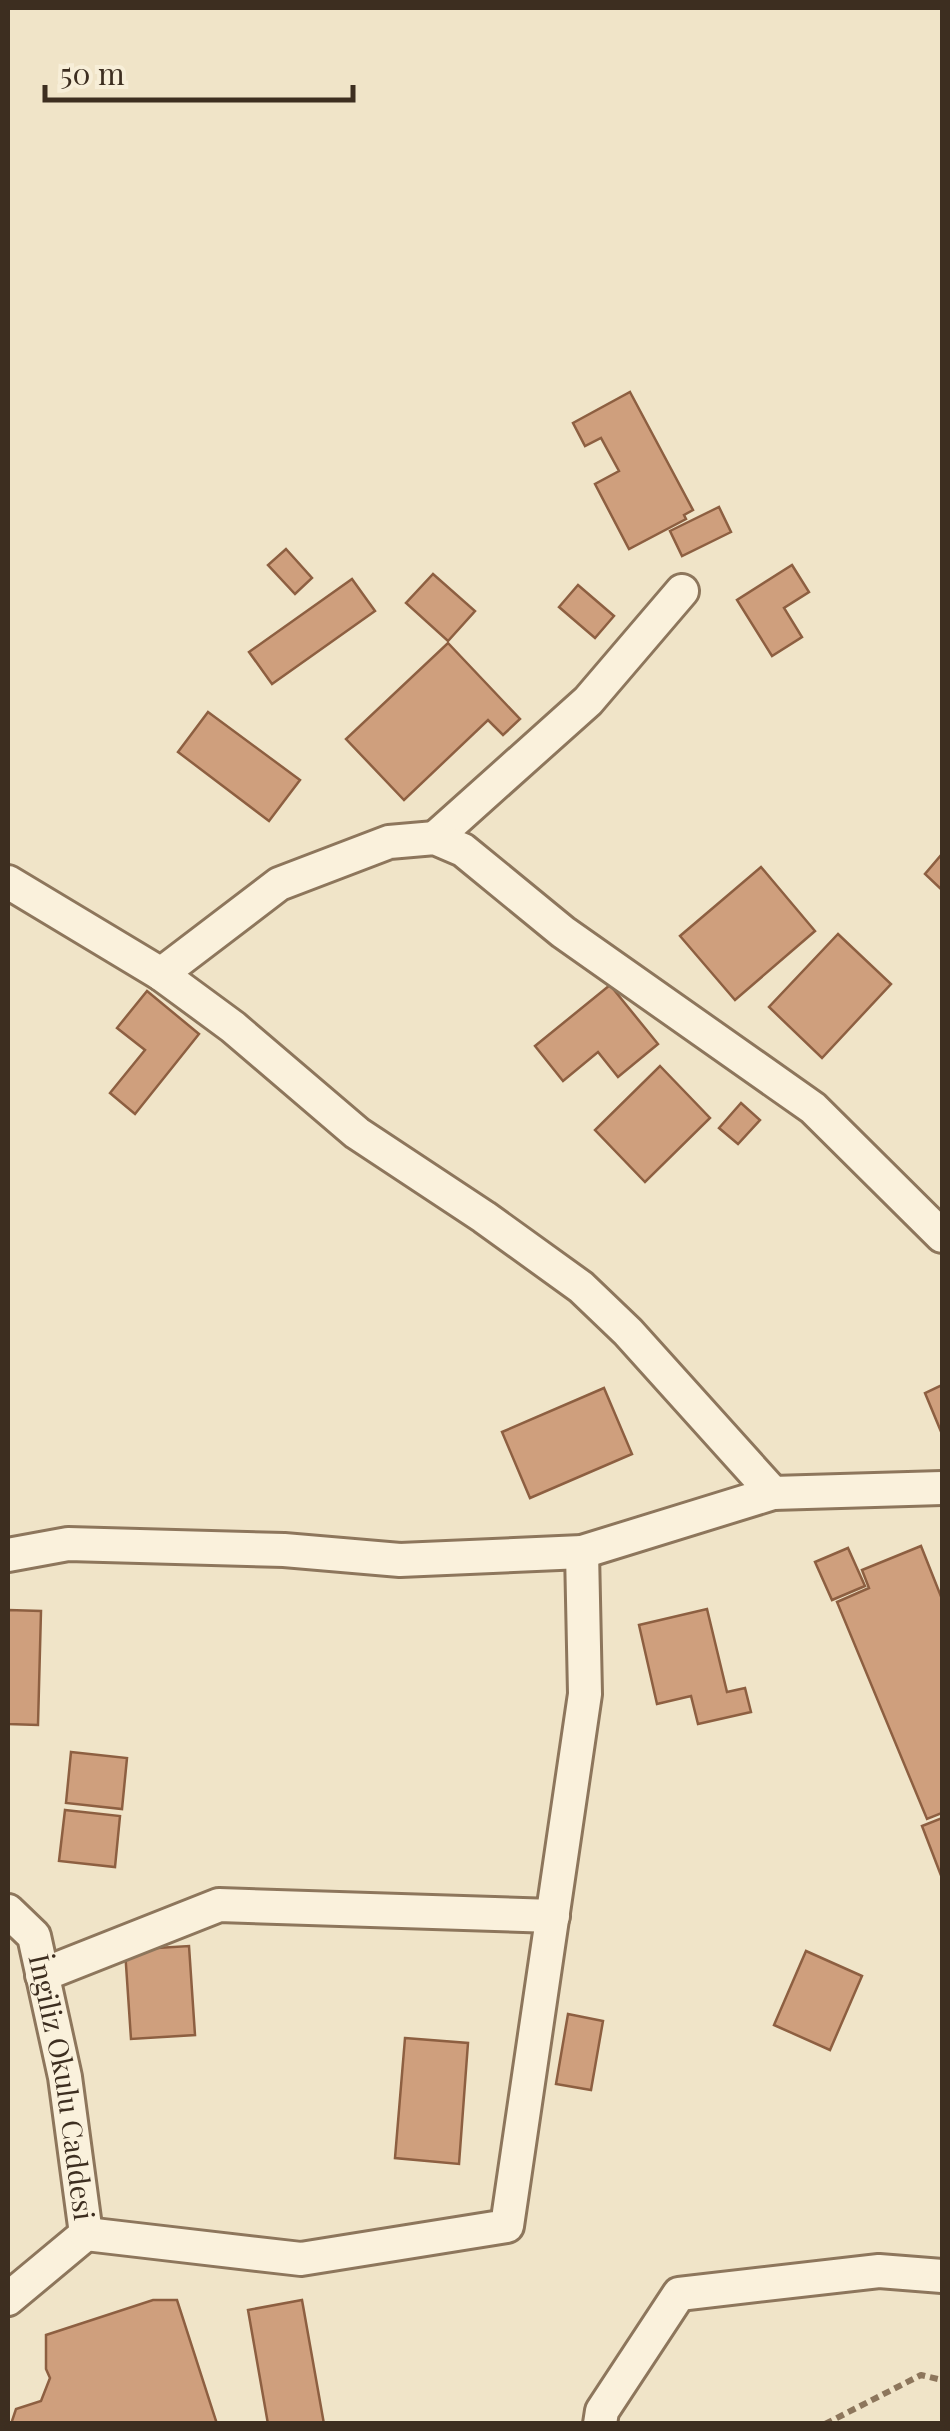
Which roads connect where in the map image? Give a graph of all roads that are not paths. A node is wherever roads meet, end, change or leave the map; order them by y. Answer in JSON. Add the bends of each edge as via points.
{"nodes":[{"id":1,"x":682,"y":591,"type":"dead end"},
{"id":2,"x":435,"y":838,"type":"junction"},
{"id":3,"x":8,"y":882,"type":"edge"},
{"id":4,"x":161,"y":974,"type":"junction"},
{"id":5,"x":942,"y":1236,"type":"edge"},
{"id":6,"x":942,"y":1488,"type":"edge"},
{"id":7,"x":773,"y":1493,"type":"junction"},
{"id":8,"x":582,"y":1552,"type":"junction"},
{"id":9,"x":8,"y":1555,"type":"edge"},
{"id":10,"x":8,"y":1911,"type":"edge"},
{"id":11,"x":552,"y":1916,"type":"junction"},
{"id":12,"x":42,"y":1975,"type":"junction"},
{"id":13,"x":86,"y":2234,"type":"junction"},
{"id":14,"x":942,"y":2276,"type":"edge"},
{"id":15,"x":8,"y":2299,"type":"edge"},
{"id":16,"x":600,"y":2424,"type":"edge"}],
"edges":[{"from":1,"to":2,"type":"street","via":[[588,701]]},
{"from":2,"to":4,"type":"street","via":[[390,842],[279,884]]},
{"from":2,"to":5,"type":"street","via":[[463,850],[563,932],[812,1108]]},
{"from":3,"to":4,"type":"street"},
{"from":4,"to":7,"type":"street","via":[[357,1133],[581,1287]]},
{"from":6,"to":7,"type":"street"},
{"from":7,"to":8,"type":"street"},
{"from":8,"to":9,"type":"street","via":[[400,1560],[68,1544]]},
{"from":8,"to":11,"type":"street","via":[[586,1694]]},
{"from":10,"to":12,"type":"street","name":"İngiliz Okulu Caddesi","via":[[34,1936]]},
{"from":11,"to":12,"type":"street","via":[[219,1905]]},
{"from":11,"to":13,"type":"street","via":[[507,2226],[301,2259]]},
{"from":12,"to":13,"type":"street","name":"İngiliz Okulu Caddesi","via":[[66,2077]]},
{"from":13,"to":15,"type":"street","name":"İngiliz Okulu Caddesi"},
{"from":14,"to":16,"type":"street","via":[[879,2271],[680,2294],[602,2410]]}]}
